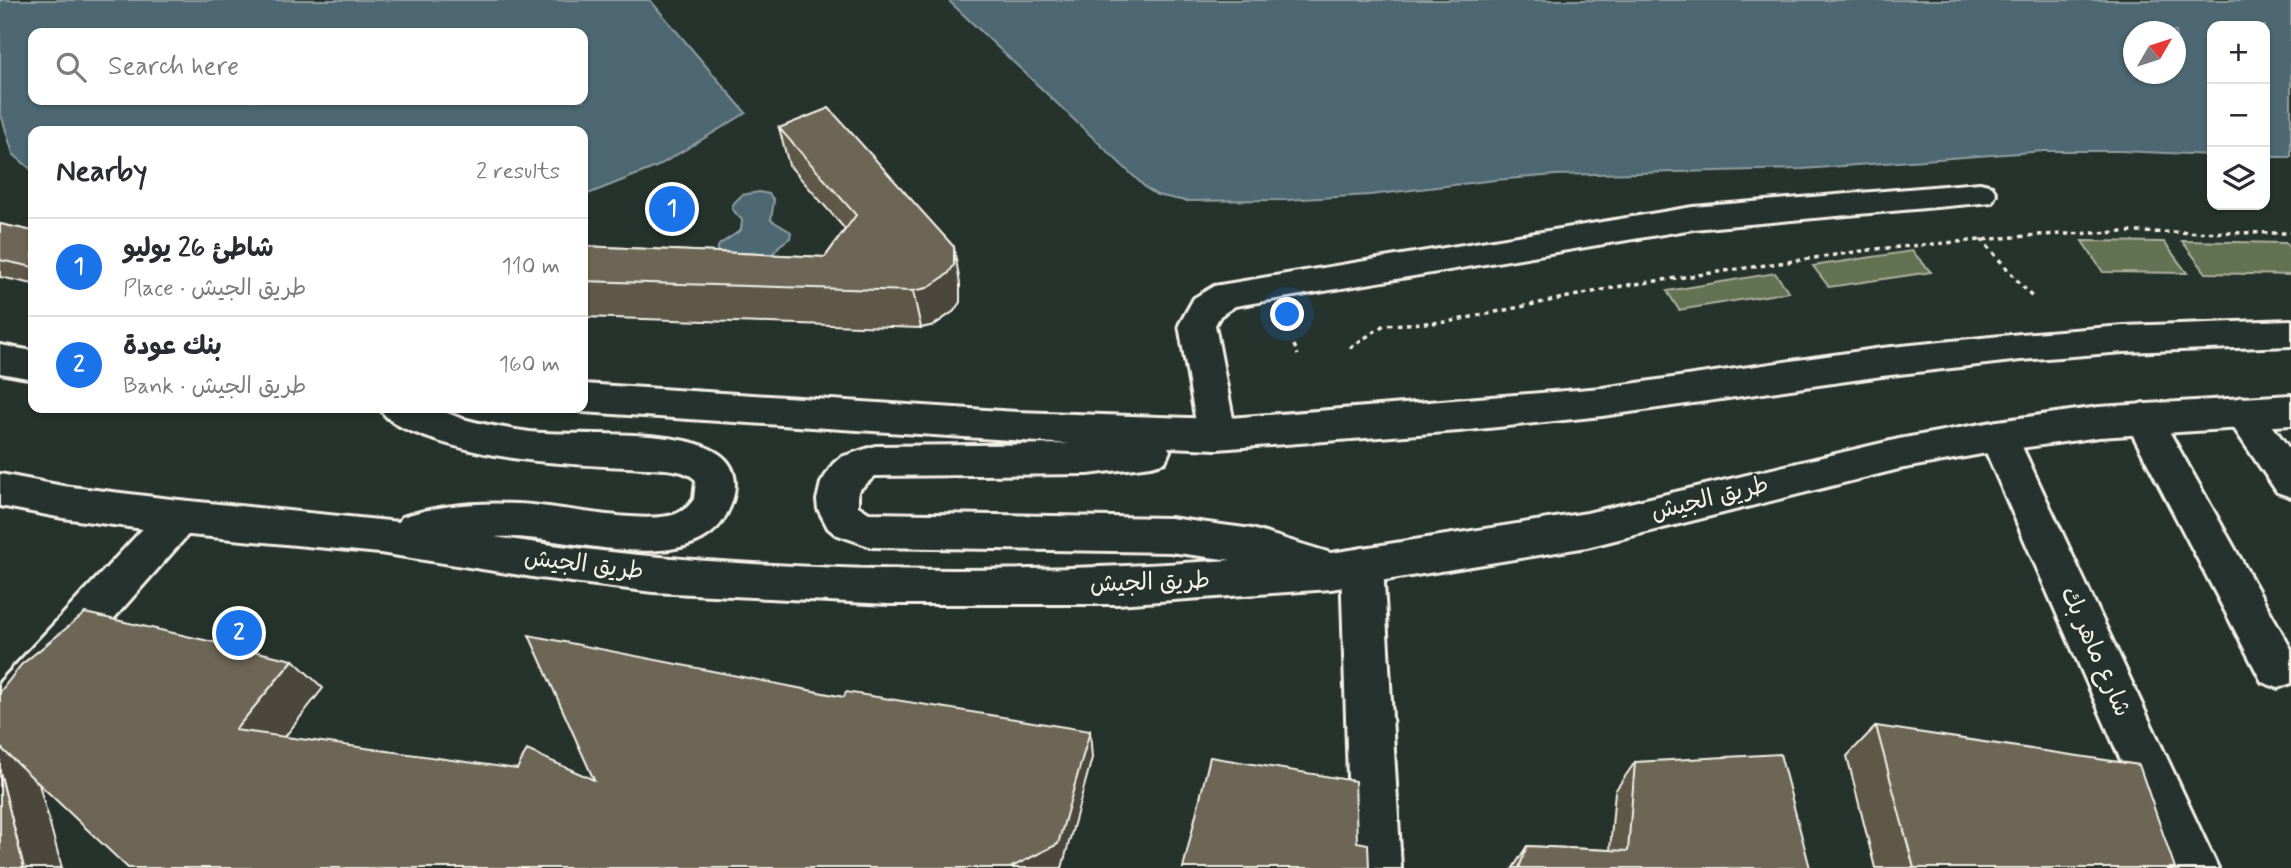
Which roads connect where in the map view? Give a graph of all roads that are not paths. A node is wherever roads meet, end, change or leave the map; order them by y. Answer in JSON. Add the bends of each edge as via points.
{"nodes":[{"id":1,"x":1980,"y":194,"type":"dead end"},
{"id":2,"x":2291,"y":333,"type":"edge"},
{"id":3,"x":0,"y":359,"type":"edge"},
{"id":4,"x":28,"y":364,"type":"edge"},
{"id":5,"x":588,"y":398,"type":"edge"},
{"id":6,"x":2291,"y":410,"type":"edge"},
{"id":7,"x":2242,"y":412,"type":"junction"},
{"id":8,"x":411,"y":413,"type":"edge"},
{"id":9,"x":2143,"y":418,"type":"junction"},
{"id":10,"x":1217,"y":434,"type":"junction"},
{"id":11,"x":1998,"y":436,"type":"junction"},
{"id":12,"x":2291,"y":481,"type":"edge"},
{"id":13,"x":0,"y":490,"type":"edge"},
{"id":14,"x":179,"y":517,"type":"junction"},
{"id":15,"x":380,"y":536,"type":"junction"},
{"id":16,"x":1347,"y":568,"type":"junction"},
{"id":17,"x":2278,"y":668,"type":"dead end"},
{"id":18,"x":0,"y":714,"type":"edge"},
{"id":19,"x":1376,"y":868,"type":"edge"},
{"id":20,"x":2193,"y":868,"type":"edge"}],
"edges":[{"from":1,"to":10,"type":"main road","via":[[1693,218],[1226,295],[1206,307],[1197,325]]},
{"from":2,"to":10,"type":"main road","via":[[2021,347],[1602,402]]},
{"from":3,"to":4,"type":"main road"},
{"from":5,"to":10,"type":"main road","via":[[1004,426]]},
{"from":6,"to":7,"type":"main road","name":"طريق الجيش"},
{"from":7,"to":9,"type":"main road","name":"طريق الجيش"},
{"from":7,"to":12,"type":"main road"},
{"from":8,"to":15,"type":"main road","via":[[484,441],[683,456],[711,470],[714,500],[700,520],[675,532],[492,521]]},
{"from":9,"to":11,"type":"main road","name":"طريق الجيش"},
{"from":9,"to":17,"type":"main road"},
{"from":10,"to":16,"type":"main road","via":[[1178,446],[1087,459],[875,461],[855,468],[839,482],[835,500],[841,516],[857,527],[886,531],[1170,535],[1252,546]]},
{"from":11,"to":16,"type":"main road","name":"طريق الجيش","via":[[1899,454],[1587,530]]},
{"from":11,"to":20,"type":"main road","name":"شارع ماهر بك"},
{"from":13,"to":14,"type":"main road","name":"طريق الجيش"},
{"from":14,"to":15,"type":"main road","name":"طريق الجيش"},
{"from":14,"to":18,"type":"main road"},
{"from":15,"to":16,"type":"main road","name":"طريق الجيش","via":[[539,561],[783,583],[1117,586]]},
{"from":16,"to":19,"type":"main road"}]}
